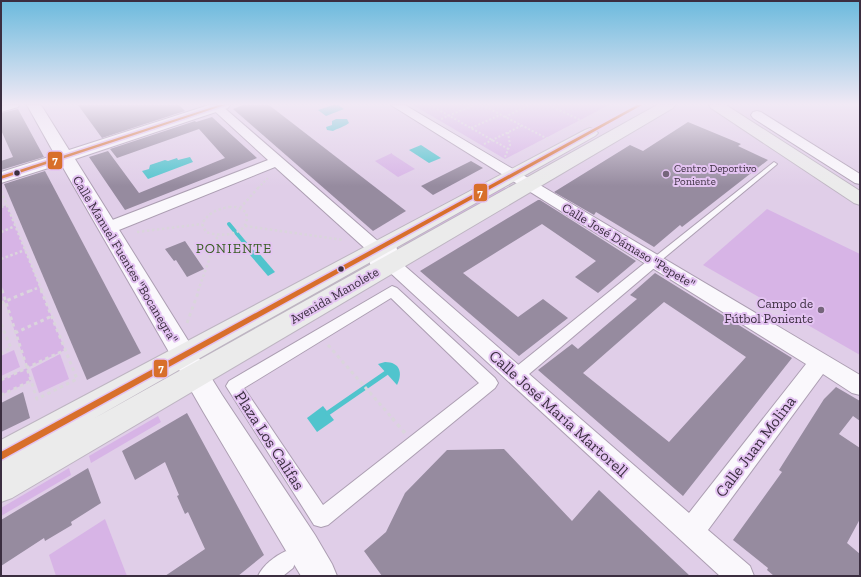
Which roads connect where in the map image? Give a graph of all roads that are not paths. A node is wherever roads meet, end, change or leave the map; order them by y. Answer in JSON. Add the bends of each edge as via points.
{"nodes":[{"id":1,"x":50,"y":132,"type":"edge"},
{"id":2,"x":140,"y":132,"type":"edge"},
{"id":3,"x":246,"y":132,"type":"edge"},
{"id":4,"x":444,"y":132,"type":"edge"},
{"id":5,"x":591,"y":132,"type":"edge"},
{"id":6,"x":607,"y":132,"type":"edge"},
{"id":7,"x":757,"y":132,"type":"edge"},
{"id":8,"x":782,"y":132,"type":"edge"},
{"id":9,"x":786,"y":132,"type":"edge"},
{"id":10,"x":65,"y":157,"type":"junction"},
{"id":11,"x":278,"y":161,"type":"junction"},
{"id":12,"x":860,"y":163,"type":"edge"},
{"id":13,"x":774,"y":164,"type":"dead end"},
{"id":14,"x":841,"y":168,"type":"junction"},
{"id":15,"x":515,"y":173,"type":"junction"},
{"id":16,"x":860,"y":180,"type":"edge"},
{"id":17,"x":1,"y":184,"type":"edge"},
{"id":18,"x":860,"y":190,"type":"edge"},
{"id":19,"x":860,"y":199,"type":"edge"},
{"id":20,"x":108,"y":228,"type":"junction"},
{"id":21,"x":384,"y":256,"type":"junction"},
{"id":22,"x":654,"y":261,"type":"junction"},
{"id":23,"x":319,"y":335,"type":"joint"},
{"id":24,"x":820,"y":362,"type":"junction"},
{"id":25,"x":190,"y":365,"type":"junction"},
{"id":26,"x":517,"y":375,"type":"junction"},
{"id":27,"x":860,"y":386,"type":"edge"},
{"id":28,"x":1,"y":456,"type":"edge"},
{"id":29,"x":1,"y":487,"type":"edge"},
{"id":30,"x":691,"y":531,"type":"junction"},
{"id":31,"x":286,"y":561,"type":"dead end"},
{"id":32,"x":268,"y":576,"type":"edge"},
{"id":33,"x":320,"y":576,"type":"edge"},
{"id":34,"x":740,"y":576,"type":"edge"}],
"edges":[{"from":1,"to":10,"type":"street","name":"Calle Manuel Fuentes \"Bocanegra\""},
{"from":2,"to":10,"type":"street"},
{"from":3,"to":11,"type":"street","name":"Calle José María Martorell"},
{"from":4,"to":15,"type":"street","name":"Calle José Dámaso \"Pepete\""},
{"from":5,"to":15,"type":"main road","name":"Avenida Manolete"},
{"from":6,"to":15,"type":"main road","name":"Avenida Manolete"},
{"from":7,"to":19,"type":"main road"},
{"from":8,"to":18,"type":"main road"},
{"from":9,"to":14,"type":"street"},
{"from":10,"to":17,"type":"street"},
{"from":10,"to":20,"type":"street","name":"Calle Manuel Fuentes \"Bocanegra\""},
{"from":11,"to":20,"type":"street"},
{"from":11,"to":21,"type":"street","name":"Calle José María Martorell"},
{"from":12,"to":14,"type":"street"},
{"from":13,"to":22,"type":"lane"},
{"from":14,"to":16,"type":"street"},
{"from":15,"to":21,"type":"main road","name":"Avenida Manolete"},
{"from":15,"to":22,"type":"street","name":"Calle José Dámaso \"Pepete\""},
{"from":20,"to":25,"type":"street","name":"Calle Manuel Fuentes \"Bocanegra\""},
{"from":21,"to":25,"type":"main road","name":"Avenida Manolete"},
{"from":21,"to":26,"type":"street","name":"Calle José María Martorell"},
{"from":22,"to":24,"type":"street","name":"Calle José Dámaso \"Pepete\""},
{"from":22,"to":26,"type":"street"},
{"from":23,"to":23,"type":"street","name":"Plaza Los Califas","via":[[392,291],[490,383],[321,518],[234,386]]},
{"from":24,"to":27,"type":"street","name":"Calle José Dámaso \"Pepete\""},
{"from":24,"to":30,"type":"street","name":"Calle Juan Molina"},
{"from":25,"to":28,"type":"main road","name":"Avenida Manolete"},
{"from":25,"to":29,"type":"main road","name":"Avenida Manolete"},
{"from":25,"to":33,"type":"street","name":"Calle Manuel Fuentes \"Bocanegra\""},
{"from":26,"to":30,"type":"street","name":"Calle José María Martorell"},
{"from":30,"to":34,"type":"street","name":"Calle José María Martorell"},
{"from":31,"to":32,"type":"street"}]}
